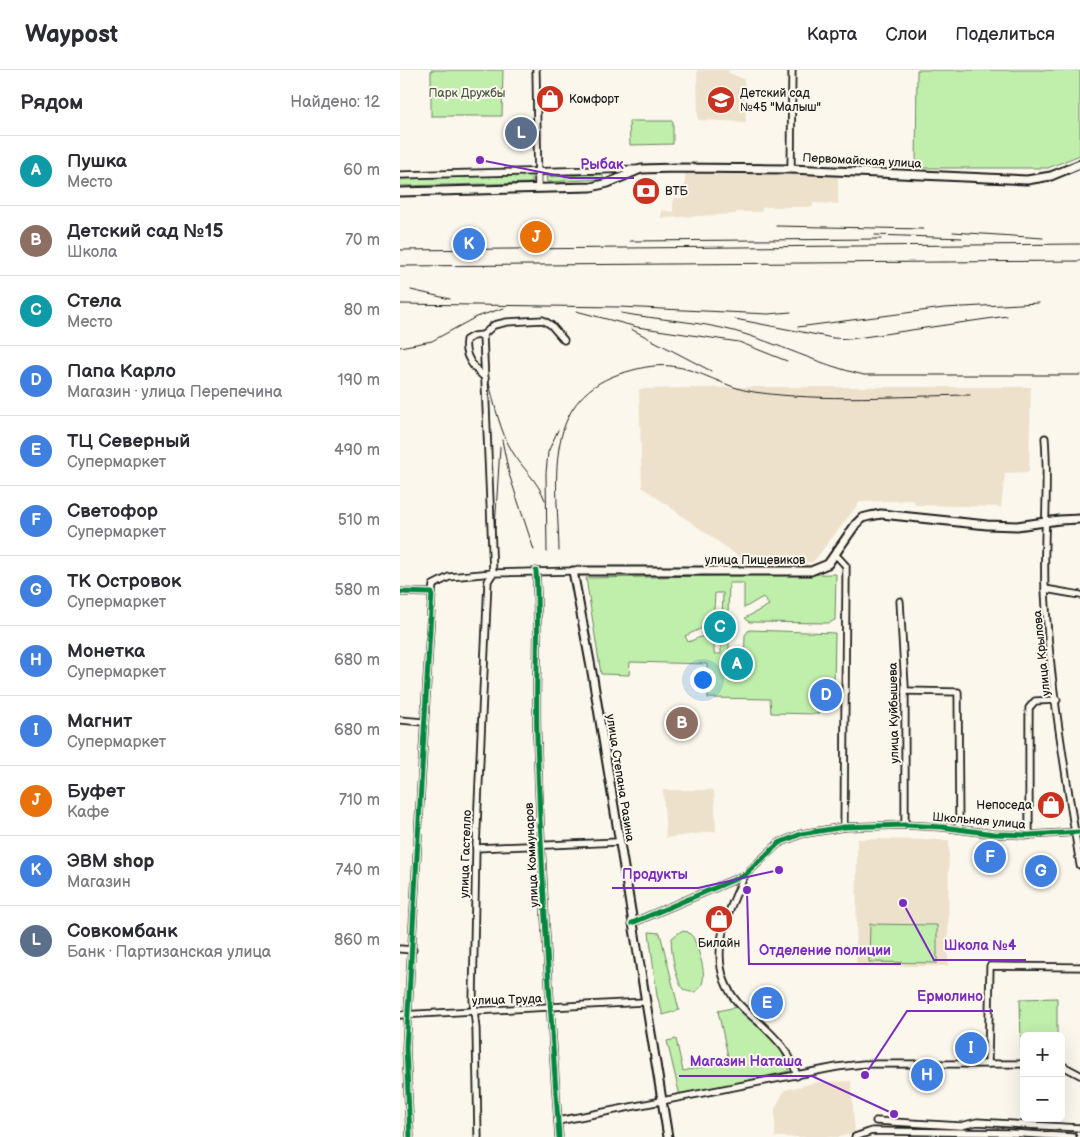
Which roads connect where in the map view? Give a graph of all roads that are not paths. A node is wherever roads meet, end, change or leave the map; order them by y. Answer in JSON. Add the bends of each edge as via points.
{"nodes":[{"id":1,"x":536,"y":70,"type":"edge"},
{"id":2,"x":792,"y":70,"type":"edge"},
{"id":3,"x":1080,"y":164,"type":"edge"},
{"id":4,"x":641,"y":169,"type":"junction"},
{"id":5,"x":791,"y":169,"type":"junction"},
{"id":6,"x":538,"y":173,"type":"junction"},
{"id":7,"x":400,"y":175,"type":"edge"},
{"id":8,"x":538,"y":188,"type":"junction"},
{"id":9,"x":400,"y":192,"type":"edge"},
{"id":10,"x":482,"y":335,"type":"junction"},
{"id":11,"x":564,"y":340,"type":"dead end"},
{"id":12,"x":485,"y":378,"type":"junction"},
{"id":13,"x":1045,"y":438,"type":"dead end"},
{"id":14,"x":1080,"y":519,"type":"edge"},
{"id":15,"x":1044,"y":523,"type":"junction"},
{"id":16,"x":836,"y":555,"type":"junction"},
{"id":17,"x":536,"y":571,"type":"junction"},
{"id":18,"x":573,"y":572,"type":"junction"},
{"id":19,"x":493,"y":573,"type":"junction"},
{"id":20,"x":1045,"y":589,"type":"junction"},
{"id":21,"x":400,"y":592,"type":"edge"},
{"id":22,"x":432,"y":593,"type":"junction"},
{"id":23,"x":1080,"y":595,"type":"edge"},
{"id":24,"x":900,"y":601,"type":"dead end"},
{"id":25,"x":904,"y":691,"type":"junction"},
{"id":26,"x":1057,"y":700,"type":"junction"},
{"id":27,"x":400,"y":720,"type":"edge"},
{"id":28,"x":423,"y":722,"type":"junction"},
{"id":29,"x":906,"y":825,"type":"junction"},
{"id":30,"x":844,"y":827,"type":"junction"},
{"id":31,"x":958,"y":828,"type":"junction"},
{"id":32,"x":1078,"y":832,"type":"edge"},
{"id":33,"x":1029,"y":835,"type":"junction"},
{"id":34,"x":618,"y":842,"type":"junction"},
{"id":35,"x":541,"y":847,"type":"junction"},
{"id":36,"x":476,"y":848,"type":"junction"},
{"id":37,"x":1080,"y":865,"type":"edge"},
{"id":38,"x":745,"y":875,"type":"junction"},
{"id":39,"x":632,"y":923,"type":"junction"},
{"id":40,"x":400,"y":949,"type":"edge"},
{"id":41,"x":413,"y":950,"type":"junction"},
{"id":42,"x":1080,"y":967,"type":"edge"},
{"id":43,"x":644,"y":1002,"type":"junction"},
{"id":44,"x":550,"y":1008,"type":"junction"},
{"id":45,"x":475,"y":1011,"type":"junction"},
{"id":46,"x":408,"y":1015,"type":"junction"},
{"id":47,"x":400,"y":1016,"type":"edge"},
{"id":48,"x":988,"y":1064,"type":"junction"},
{"id":49,"x":1020,"y":1064,"type":"edge"},
{"id":50,"x":1065,"y":1067,"type":"edge"},
{"id":51,"x":1080,"y":1075,"type":"edge"},
{"id":52,"x":796,"y":1076,"type":"junction"},
{"id":53,"x":662,"y":1100,"type":"junction"},
{"id":54,"x":558,"y":1121,"type":"junction"},
{"id":55,"x":876,"y":1121,"type":"dead end"},
{"id":56,"x":1080,"y":1128,"type":"edge"},
{"id":57,"x":410,"y":1137,"type":"edge"},
{"id":58,"x":478,"y":1137,"type":"edge"},
{"id":59,"x":559,"y":1137,"type":"edge"},
{"id":60,"x":668,"y":1137,"type":"edge"},
{"id":61,"x":855,"y":1137,"type":"edge"},
{"id":62,"x":1073,"y":1137,"type":"edge"}],
"edges":[{"from":1,"to":6,"type":"street"},
{"from":2,"to":5,"type":"street"},
{"from":3,"to":5,"type":"main road","name":"Первомайская улица","via":[[1051,176],[1020,180]]},
{"from":4,"to":5,"type":"main road","name":"Первомайская улица"},
{"from":4,"to":6,"type":"street","name":"Первомайская улица"},
{"from":4,"to":8,"type":"main road","name":"Первомайская улица","via":[[591,187]]},
{"from":6,"to":7,"type":"street","name":"Первомайская улица"},
{"from":6,"to":8,"type":"street"},
{"from":8,"to":9,"type":"main road","name":"Первомайская улица"},
{"from":10,"to":11,"type":"street","via":[[494,325],[543,320]]},
{"from":10,"to":12,"type":"street","name":"улица Гастелло"},
{"from":10,"to":12,"type":"street","via":[[466,340],[465,348],[476,370]]},
{"from":12,"to":19,"type":"street","name":"улица Гастелло"},
{"from":13,"to":15,"type":"street","name":"улица Крылова","via":[[1048,478]]},
{"from":14,"to":15,"type":"main road","name":"улица Пищевиков"},
{"from":15,"to":16,"type":"main road","name":"улица Пищевиков","via":[[987,525],[881,514],[862,518]]},
{"from":15,"to":20,"type":"street","name":"улица Крылова"},
{"from":16,"to":18,"type":"main road","name":"улица Пищевиков","via":[[820,569],[811,571]]},
{"from":16,"to":30,"type":"street","via":[[846,566]]},
{"from":17,"to":18,"type":"street","name":"улица Пищевиков"},
{"from":17,"to":19,"type":"street","name":"улица Пищевиков"},
{"from":17,"to":35,"type":"street","name":"улица Коммунаров"},
{"from":18,"to":34,"type":"main road","name":"улица Степана Разина"},
{"from":19,"to":22,"type":"street","name":"улица Пищевиков","via":[[449,577],[433,584]]},
{"from":19,"to":36,"type":"street","name":"улица Гастелло","via":[[488,581]]},
{"from":20,"to":23,"type":"street"},
{"from":20,"to":26,"type":"street","name":"улица Крылова"},
{"from":21,"to":22,"type":"street"},
{"from":22,"to":28,"type":"street"},
{"from":24,"to":25,"type":"street","name":"улица Куйбышева"},
{"from":25,"to":29,"type":"street","name":"улица Куйбышева"},
{"from":25,"to":31,"type":"street","via":[[958,692]]},
{"from":26,"to":32,"type":"street","name":"улица Крылова"},
{"from":26,"to":33,"type":"street","via":[[1035,701],[1029,708]]},
{"from":27,"to":28,"type":"street"},
{"from":28,"to":41,"type":"street"},
{"from":29,"to":30,"type":"street","name":"Школьная улица"},
{"from":29,"to":31,"type":"street","name":"Школьная улица"},
{"from":30,"to":38,"type":"street","name":"Школьная улица","via":[[786,839]]},
{"from":31,"to":33,"type":"street","name":"Школьная улица"},
{"from":32,"to":33,"type":"street","name":"Школьная улица"},
{"from":32,"to":37,"type":"street","name":"улица Крылова"},
{"from":34,"to":35,"type":"street"},
{"from":34,"to":39,"type":"main road","name":"улица Степана Разина"},
{"from":35,"to":36,"type":"street"},
{"from":35,"to":44,"type":"street","name":"улица Коммунаров"},
{"from":36,"to":45,"type":"street","name":"улица Гастелло"},
{"from":38,"to":39,"type":"street"},
{"from":38,"to":52,"type":"street","via":[[728,911],[719,950],[722,974],[737,1002],[781,1042],[794,1064]]},
{"from":39,"to":43,"type":"main road","name":"улица Степана Разина"},
{"from":40,"to":41,"type":"street"},
{"from":41,"to":46,"type":"street"},
{"from":42,"to":48,"type":"street","via":[[990,966]]},
{"from":43,"to":44,"type":"street","name":"улица Труда"},
{"from":43,"to":53,"type":"main road","name":"улица Степана Разина"},
{"from":44,"to":45,"type":"street","name":"улица Труда"},
{"from":44,"to":54,"type":"street","name":"улица Коммунаров"},
{"from":45,"to":46,"type":"street","name":"улица Труда"},
{"from":45,"to":58,"type":"street","name":"улица Гастелло"},
{"from":46,"to":47,"type":"street","name":"улица Труда"},
{"from":46,"to":57,"type":"street","via":[[406,1048]]},
{"from":48,"to":49,"type":"street"},
{"from":48,"to":52,"type":"street","via":[[864,1064]]},
{"from":50,"to":51,"type":"street"},
{"from":52,"to":53,"type":"street"},
{"from":53,"to":54,"type":"street"},
{"from":53,"to":60,"type":"main road","name":"улица Степана Разина"},
{"from":54,"to":59,"type":"street","name":"улица Коммунаров"},
{"from":55,"to":56,"type":"street"},
{"from":61,"to":62,"type":"street","via":[[872,1131]]}]}
